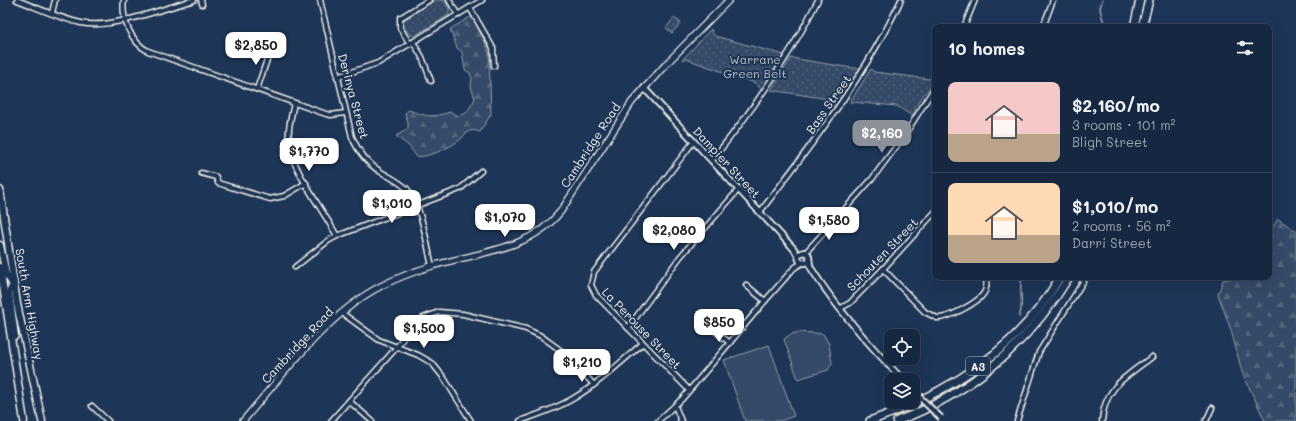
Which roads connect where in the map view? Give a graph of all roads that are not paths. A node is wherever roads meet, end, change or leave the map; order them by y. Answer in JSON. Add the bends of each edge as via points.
{"nodes":[{"id":1,"x":17,"y":0,"type":"edge"},
{"id":2,"x":55,"y":0,"type":"edge"},
{"id":3,"x":124,"y":0,"type":"edge"},
{"id":4,"x":192,"y":0,"type":"edge"},
{"id":5,"x":320,"y":0,"type":"edge"},
{"id":6,"x":429,"y":0,"type":"edge"},
{"id":7,"x":449,"y":0,"type":"edge"},
{"id":8,"x":482,"y":0,"type":"edge"},
{"id":9,"x":729,"y":0,"type":"edge"},
{"id":10,"x":818,"y":0,"type":"edge"},
{"id":11,"x":901,"y":0,"type":"edge"},
{"id":12,"x":975,"y":0,"type":"edge"},
{"id":13,"x":1053,"y":0,"type":"edge"},
{"id":14,"x":1140,"y":0,"type":"edge"},
{"id":15,"x":1149,"y":0,"type":"edge"},
{"id":16,"x":470,"y":8,"type":"junction"},
{"id":17,"x":52,"y":13,"type":"junction"},
{"id":18,"x":458,"y":15,"type":"junction"},
{"id":19,"x":125,"y":19,"type":"junction"},
{"id":20,"x":965,"y":24,"type":"edge"},
{"id":21,"x":1044,"y":24,"type":"edge"},
{"id":22,"x":1135,"y":24,"type":"edge"},
{"id":23,"x":1143,"y":24,"type":"edge"},
{"id":24,"x":412,"y":43,"type":"junction"},
{"id":25,"x":271,"y":48,"type":"dead end"},
{"id":26,"x":494,"y":60,"type":"junction"},
{"id":27,"x":500,"y":60,"type":"dead end"},
{"id":28,"x":494,"y":66,"type":"dead end"},
{"id":29,"x":337,"y":77,"type":"junction"},
{"id":30,"x":431,"y":81,"type":"dead end"},
{"id":31,"x":644,"y":88,"type":"junction"},
{"id":32,"x":257,"y":89,"type":"junction"},
{"id":33,"x":932,"y":91,"type":"edge"},
{"id":34,"x":294,"y":103,"type":"junction"},
{"id":35,"x":345,"y":113,"type":"junction"},
{"id":36,"x":694,"y":141,"type":"junction"},
{"id":37,"x":712,"y":160,"type":"junction"},
{"id":38,"x":481,"y":171,"type":"dead end"},
{"id":39,"x":201,"y":173,"type":"dead end"},
{"id":40,"x":306,"y":183,"type":"junction"},
{"id":41,"x":739,"y":189,"type":"junction"},
{"id":42,"x":0,"y":190,"type":"edge"},
{"id":43,"x":416,"y":206,"type":"junction"},
{"id":44,"x":760,"y":212,"type":"junction"},
{"id":45,"x":932,"y":215,"type":"edge"},
{"id":46,"x":337,"y":236,"type":"junction"},
{"id":47,"x":0,"y":245,"type":"edge"},
{"id":48,"x":794,"y":249,"type":"junction"},
{"id":49,"x":806,"y":253,"type":"junction"},
{"id":50,"x":802,"y":261,"type":"junction"},
{"id":51,"x":432,"y":266,"type":"junction"},
{"id":52,"x":0,"y":267,"type":"edge"},
{"id":53,"x":295,"y":268,"type":"dead end"},
{"id":54,"x":883,"y":269,"type":"junction"},
{"id":55,"x":985,"y":280,"type":"edge"},
{"id":56,"x":1058,"y":280,"type":"edge"},
{"id":57,"x":1067,"y":280,"type":"edge"},
{"id":58,"x":1084,"y":280,"type":"edge"},
{"id":59,"x":13,"y":284,"type":"junction"},
{"id":60,"x":746,"y":285,"type":"dead end"},
{"id":61,"x":765,"y":301,"type":"junction"},
{"id":62,"x":841,"y":308,"type":"junction"},
{"id":63,"x":342,"y":313,"type":"junction"},
{"id":64,"x":710,"y":326,"type":"dead end"},
{"id":65,"x":628,"y":328,"type":"junction"},
{"id":66,"x":730,"y":343,"type":"junction"},
{"id":67,"x":642,"y":344,"type":"junction"},
{"id":68,"x":397,"y":347,"type":"junction"},
{"id":69,"x":1152,"y":357,"type":"dead end"},
{"id":70,"x":15,"y":358,"type":"junction"},
{"id":71,"x":896,"y":373,"type":"edge"},
{"id":72,"x":594,"y":384,"type":"junction"},
{"id":73,"x":689,"y":390,"type":"junction"},
{"id":74,"x":920,"y":398,"type":"edge"},
{"id":75,"x":349,"y":401,"type":"junction"},
{"id":76,"x":92,"y":406,"type":"dead end"},
{"id":77,"x":674,"y":406,"type":"junction"},
{"id":78,"x":1212,"y":408,"type":"dead end"},
{"id":79,"x":943,"y":420,"type":"edge"},
{"id":80,"x":24,"y":421,"type":"edge"},
{"id":81,"x":42,"y":421,"type":"edge"},
{"id":82,"x":108,"y":421,"type":"edge"},
{"id":83,"x":243,"y":421,"type":"edge"},
{"id":84,"x":331,"y":421,"type":"edge"},
{"id":85,"x":372,"y":421,"type":"edge"},
{"id":86,"x":471,"y":421,"type":"edge"},
{"id":87,"x":520,"y":421,"type":"edge"},
{"id":88,"x":658,"y":421,"type":"edge"},
{"id":89,"x":681,"y":421,"type":"edge"},
{"id":90,"x":870,"y":421,"type":"edge"},
{"id":91,"x":897,"y":421,"type":"edge"},
{"id":92,"x":1017,"y":421,"type":"edge"},
{"id":93,"x":1102,"y":421,"type":"edge"},
{"id":94,"x":1206,"y":421,"type":"edge"}],
"edges":[{"from":1,"to":17,"type":"street"},
{"from":2,"to":17,"type":"street"},
{"from":3,"to":19,"type":"street"},
{"from":4,"to":19,"type":"street"},
{"from":5,"to":29,"type":"street","name":"Derinya Street"},
{"from":6,"to":24,"type":"street","via":[[400,18],[400,28]]},
{"from":7,"to":18,"type":"street"},
{"from":8,"to":16,"type":"street"},
{"from":9,"to":31,"type":"main road","name":"Cambridge Road"},
{"from":10,"to":37,"type":"street","via":[[767,89]]},
{"from":11,"to":44,"type":"street","name":"Bass Street","via":[[868,64]]},
{"from":12,"to":20,"type":"street"},
{"from":13,"to":21,"type":"street"},
{"from":14,"to":22,"type":"highway"},
{"from":15,"to":23,"type":"highway"},
{"from":16,"to":18,"type":"street"},
{"from":16,"to":26,"type":"street","via":[[493,48]]},
{"from":17,"to":19,"type":"street","via":[[88,24],[104,24]]},
{"from":18,"to":24,"type":"street"},
{"from":19,"to":32,"type":"street","via":[[137,43],[148,51]]},
{"from":24,"to":29,"type":"street","via":[[372,66]]},
{"from":24,"to":30,"type":"street","via":[[422,57]]},
{"from":25,"to":32,"type":"street"},
{"from":26,"to":27,"type":"street"},
{"from":26,"to":28,"type":"street"},
{"from":29,"to":35,"type":"street","name":"Derinya Street"},
{"from":31,"to":36,"type":"street","name":"Dampier Street"},
{"from":31,"to":51,"type":"main road","name":"Cambridge Road","via":[[624,113],[561,211],[548,226],[522,242]]},
{"from":32,"to":34,"type":"street"},
{"from":33,"to":49,"type":"street","via":[[881,168]]},
{"from":34,"to":35,"type":"street","via":[[328,115]]},
{"from":34,"to":40,"type":"street","via":[[289,126],[290,147],[293,159]]},
{"from":35,"to":43,"type":"street","name":"Derinya Street","via":[[352,137],[361,153],[376,168],[404,186]]},
{"from":36,"to":37,"type":"street","name":"Dampier Street"},
{"from":36,"to":65,"type":"street","name":"La Perouse Street","via":[[592,276],[591,285],[594,293]]},
{"from":37,"to":41,"type":"street","name":"Dampier Street"},
{"from":38,"to":43,"type":"street","via":[[460,189]]},
{"from":39,"to":40,"type":"street","via":[[216,177],[218,183],[270,199],[284,196]]},
{"from":40,"to":46,"type":"street"},
{"from":41,"to":44,"type":"street","name":"Dampier Street"},
{"from":41,"to":65,"type":"street","via":[[680,256]]},
{"from":42,"to":59,"type":"main road","name":"South Arm Highway"},
{"from":43,"to":46,"type":"street"},
{"from":43,"to":51,"type":"street","name":"Derinya Street"},
{"from":44,"to":48,"type":"street","name":"Dampier Street"},
{"from":45,"to":54,"type":"street","name":"Schouten Street"},
{"from":46,"to":53,"type":"street"},
{"from":47,"to":59,"type":"main road","via":[[6,273]]},
{"from":48,"to":49,"type":"street"},
{"from":48,"to":50,"type":"street"},
{"from":49,"to":50,"type":"street"},
{"from":49,"to":50,"type":"street"},
{"from":50,"to":61,"type":"street"},
{"from":50,"to":62,"type":"street","via":[[811,267]]},
{"from":51,"to":63,"type":"main road","name":"Cambridge Road","via":[[382,286],[351,304]]},
{"from":52,"to":70,"type":"main road","name":"South Arm Highway"},
{"from":54,"to":55,"type":"street","via":[[928,314],[937,318],[948,316],[980,298],[986,288]]},
{"from":54,"to":62,"type":"street","name":"Schouten Street","via":[[850,303]]},
{"from":56,"to":90,"type":"highway","number":"A3","via":[[1017,333],[974,369],[934,394]]},
{"from":57,"to":91,"type":"highway","number":"A3","via":[[1031,330],[1000,361],[942,401]]},
{"from":58,"to":92,"type":"street","via":[[1039,352]]},
{"from":59,"to":70,"type":"main road","via":[[9,293],[16,337]]},
{"from":59,"to":81,"type":"main road","name":"South Arm Highway"},
{"from":60,"to":61,"type":"street"},
{"from":61,"to":66,"type":"street"},
{"from":62,"to":71,"type":"street"},
{"from":63,"to":68,"type":"street","via":[[367,333]]},
{"from":63,"to":83,"type":"main road","name":"Cambridge Road","via":[[324,329]]},
{"from":64,"to":66,"type":"street"},
{"from":65,"to":67,"type":"street","name":"La Perouse Street"},
{"from":66,"to":73,"type":"street"},
{"from":67,"to":72,"type":"street"},
{"from":67,"to":73,"type":"street","name":"La Perouse Street"},
{"from":68,"to":72,"type":"street","via":[[410,328],[423,318],[444,312],[463,314],[512,325],[541,336],[567,355]]},
{"from":68,"to":75,"type":"street"},
{"from":68,"to":86,"type":"street","via":[[418,355],[436,368]]},
{"from":69,"to":93,"type":"street","via":[[1110,392],[1104,405]]},
{"from":70,"to":80,"type":"main road","name":"South Arm Highway"},
{"from":72,"to":87,"type":"street","via":[[560,406]]},
{"from":73,"to":77,"type":"street"},
{"from":74,"to":79,"type":"street","bridge":true},
{"from":75,"to":84,"type":"street"},
{"from":75,"to":85,"type":"street"},
{"from":76,"to":82,"type":"street"},
{"from":77,"to":88,"type":"street"},
{"from":77,"to":89,"type":"street"},
{"from":78,"to":94,"type":"street"}]}
